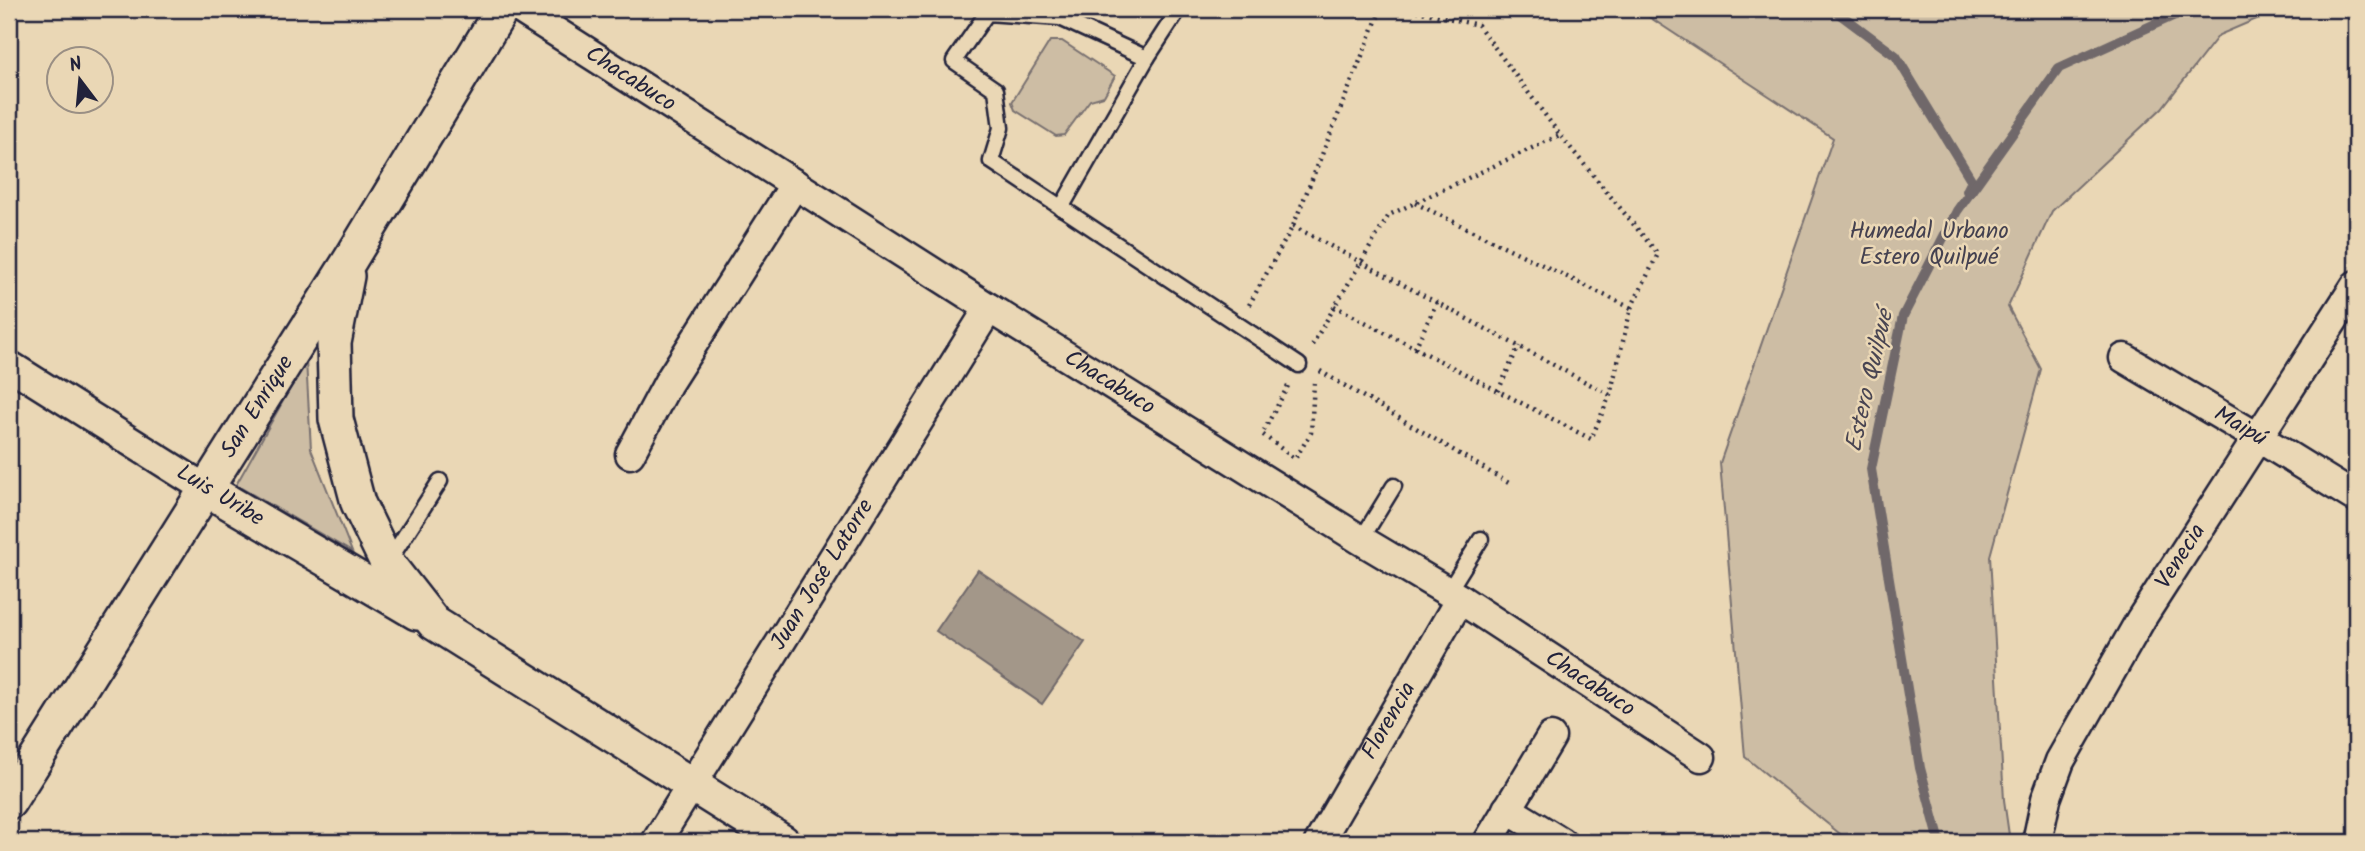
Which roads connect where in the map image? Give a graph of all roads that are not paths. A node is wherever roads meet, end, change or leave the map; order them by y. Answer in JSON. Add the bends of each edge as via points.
{"nodes":[{"id":1,"x":502,"y":9,"type":"edge"},
{"id":2,"x":520,"y":9,"type":"edge"},
{"id":3,"x":1179,"y":9,"type":"edge"},
{"id":4,"x":1147,"y":58,"type":"junction"},
{"id":5,"x":795,"y":184,"type":"junction"},
{"id":6,"x":1061,"y":208,"type":"junction"},
{"id":7,"x":350,"y":260,"type":"junction"},
{"id":8,"x":2356,"y":285,"type":"edge"},
{"id":9,"x":989,"y":308,"type":"junction"},
{"id":10,"x":2123,"y":358,"type":"dead end"},
{"id":11,"x":9,"y":365,"type":"edge"},
{"id":12,"x":1299,"y":365,"type":"road end"},
{"id":13,"x":2259,"y":438,"type":"junction"},
{"id":14,"x":630,"y":454,"type":"dead end"},
{"id":15,"x":440,"y":481,"type":"dead end"},
{"id":16,"x":1394,"y":486,"type":"dead end"},
{"id":17,"x":206,"y":489,"type":"junction"},
{"id":18,"x":2356,"y":498,"type":"edge"},
{"id":19,"x":1481,"y":539,"type":"dead end"},
{"id":20,"x":1361,"y":540,"type":"junction"},
{"id":21,"x":387,"y":563,"type":"junction"},
{"id":22,"x":1454,"y":595,"type":"junction"},
{"id":23,"x":434,"y":623,"type":"junction"},
{"id":24,"x":1551,"y":737,"type":"dead end"},
{"id":25,"x":1700,"y":757,"type":"dead end"},
{"id":26,"x":691,"y":785,"type":"junction"},
{"id":27,"x":9,"y":802,"type":"edge"},
{"id":28,"x":1507,"y":809,"type":"junction"},
{"id":29,"x":656,"y":842,"type":"edge"},
{"id":30,"x":783,"y":842,"type":"edge"},
{"id":31,"x":1318,"y":842,"type":"edge"},
{"id":32,"x":1488,"y":842,"type":"edge"},
{"id":33,"x":1561,"y":842,"type":"edge"},
{"id":34,"x":2037,"y":842,"type":"edge"}],
"edges":[{"from":1,"to":7,"type":"street","name":"San Enrique"},
{"from":2,"to":5,"type":"street","name":"Chacabuco"},
{"from":3,"to":4,"type":"lane"},
{"from":4,"to":6,"type":"lane"},
{"from":4,"to":6,"type":"lane","via":[[1060,18],[987,13],[954,61],[996,90],[1001,128],[991,161]]},
{"from":5,"to":9,"type":"street","name":"Chacabuco"},
{"from":5,"to":14,"type":"street","via":[[668,383]]},
{"from":6,"to":12,"type":"lane"},
{"from":7,"to":17,"type":"street","name":"San Enrique"},
{"from":7,"to":21,"type":"street","name":"Luis Uribe","via":[[334,343],[336,419],[358,503]]},
{"from":8,"to":13,"type":"street","name":"Venecia"},
{"from":9,"to":20,"type":"street","name":"Chacabuco"},
{"from":9,"to":26,"type":"street","name":"Juan José Latorre"},
{"from":10,"to":13,"type":"street","name":"Maipú"},
{"from":11,"to":17,"type":"street","name":"Luis Uribe"},
{"from":13,"to":18,"type":"street","name":"Maipú"},
{"from":13,"to":34,"type":"street","name":"Venecia","via":[[2141,619],[2060,761]]},
{"from":15,"to":21,"type":"lane"},
{"from":16,"to":20,"type":"lane"},
{"from":17,"to":23,"type":"street","name":"Luis Uribe"},
{"from":17,"to":27,"type":"street","name":"San Enrique"},
{"from":19,"to":22,"type":"lane"},
{"from":20,"to":22,"type":"street","name":"Chacabuco"},
{"from":21,"to":23,"type":"street","name":"Luis Uribe"},
{"from":22,"to":25,"type":"street","name":"Chacabuco"},
{"from":22,"to":31,"type":"street","name":"Florencia"},
{"from":23,"to":26,"type":"street","name":"Luis Uribe"},
{"from":24,"to":28,"type":"street"},
{"from":26,"to":29,"type":"street","name":"Juan José Latorre"},
{"from":26,"to":30,"type":"street","name":"Luis Uribe"},
{"from":28,"to":32,"type":"street"},
{"from":28,"to":33,"type":"street"}]}
